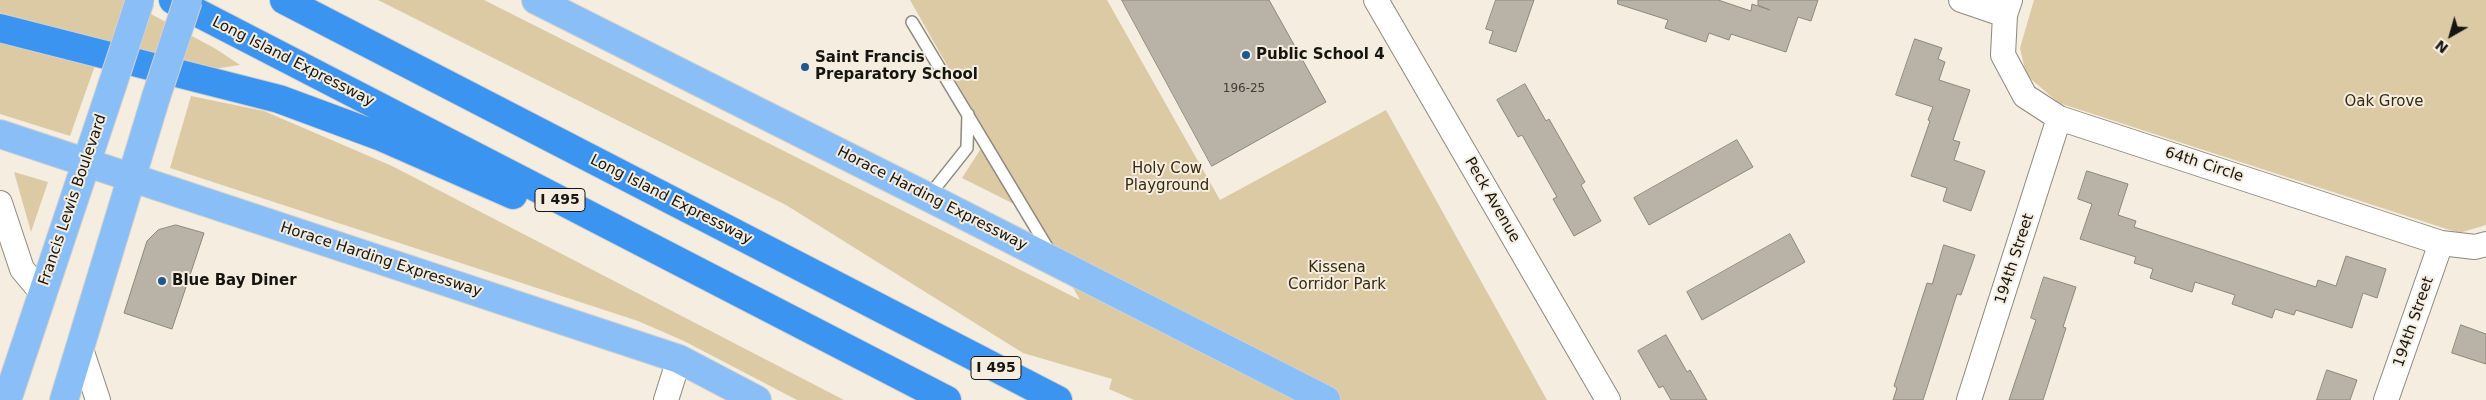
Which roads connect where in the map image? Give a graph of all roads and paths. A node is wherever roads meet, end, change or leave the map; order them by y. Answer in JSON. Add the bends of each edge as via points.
{"nodes":[{"id":1,"x":140,"y":0,"type":"edge"},
{"id":2,"x":173,"y":0,"type":"edge"},
{"id":3,"x":188,"y":0,"type":"edge"},
{"id":4,"x":284,"y":0,"type":"edge"},
{"id":5,"x":305,"y":0,"type":"edge"},
{"id":6,"x":536,"y":0,"type":"edge"},
{"id":7,"x":1376,"y":0,"type":"edge"},
{"id":8,"x":1961,"y":0,"type":"edge"},
{"id":9,"x":2008,"y":7,"type":"edge"},
{"id":10,"x":912,"y":22,"type":"dead end"},
{"id":11,"x":0,"y":28,"type":"edge"},
{"id":12,"x":428,"y":75,"type":"junction"},
{"id":13,"x":968,"y":112,"type":"junction"},
{"id":14,"x":2059,"y":118,"type":"junction"},
{"id":15,"x":0,"y":134,"type":"edge"},
{"id":16,"x":85,"y":162,"type":"junction"},
{"id":17,"x":130,"y":177,"type":"junction"},
{"id":18,"x":928,"y":197,"type":"junction"},
{"id":19,"x":0,"y":202,"type":"edge"},
{"id":20,"x":2442,"y":243,"type":"junction"},
{"id":21,"x":2486,"y":244,"type":"edge"},
{"id":22,"x":1056,"y":262,"type":"junction"},
{"id":23,"x":42,"y":293,"type":"junction"},
{"id":24,"x":752,"y":299,"type":"junction"},
{"id":25,"x":81,"y":349,"type":"junction"},
{"id":26,"x":679,"y":359,"type":"junction"},
{"id":27,"x":7,"y":400,"type":"edge"},
{"id":28,"x":64,"y":400,"type":"edge"},
{"id":29,"x":98,"y":400,"type":"edge"},
{"id":30,"x":666,"y":400,"type":"edge"},
{"id":31,"x":757,"y":400,"type":"edge"},
{"id":32,"x":947,"y":400,"type":"edge"},
{"id":33,"x":1058,"y":400,"type":"edge"},
{"id":34,"x":1326,"y":400,"type":"edge"},
{"id":35,"x":1608,"y":400,"type":"edge"},
{"id":36,"x":1970,"y":400,"type":"edge"},
{"id":37,"x":2386,"y":400,"type":"edge"}],
"edges":[{"from":1,"to":16,"type":"main road","name":"Francis Lewis Boulevard","bridge":true},
{"from":2,"to":24,"type":"highway","name":"Long Island Expressway","number":"I 495"},
{"from":3,"to":17,"type":"main road","bridge":true},
{"from":4,"to":12,"type":"highway","name":"Long Island Expressway","number":"I 495"},
{"from":5,"to":12,"type":"highway"},
{"from":6,"to":18,"type":"main road","name":"Horace Harding Expressway"},
{"from":7,"to":35,"type":"street","name":"Peck Avenue"},
{"from":8,"to":9,"type":"street"},
{"from":9,"to":14,"type":"street","name":"64th Circle","via":[[2003,55],[2025,96]]},
{"from":10,"to":13,"type":"lane"},
{"from":11,"to":24,"type":"highway","via":[[227,84],[322,114],[380,136]]},
{"from":12,"to":33,"type":"highway","name":"Long Island Expressway","number":"I 495"},
{"from":13,"to":18,"type":"lane","via":[[967,148]]},
{"from":13,"to":22,"type":"lane"},
{"from":14,"to":20,"type":"street","name":"64th Circle"},
{"from":14,"to":36,"type":"street","name":"194th Street"},
{"from":15,"to":16,"type":"main road","name":"Horace Harding Expressway"},
{"from":16,"to":17,"type":"main road","name":"Horace Harding Expressway"},
{"from":16,"to":23,"type":"main road","name":"Francis Lewis Boulevard"},
{"from":17,"to":25,"type":"main road"},
{"from":17,"to":26,"type":"main road","name":"Horace Harding Expressway"},
{"from":18,"to":22,"type":"main road","name":"Horace Harding Expressway"},
{"from":19,"to":23,"type":"street","via":[[22,269]]},
{"from":20,"to":21,"type":"street","name":"64th Circle","via":[[2475,247]]},
{"from":20,"to":37,"type":"street","name":"194th Street"},
{"from":22,"to":34,"type":"main road","name":"Horace Harding Expressway"},
{"from":23,"to":27,"type":"main road","name":"Francis Lewis Boulevard"},
{"from":24,"to":32,"type":"highway","name":"Long Island Expressway","number":"I 495"},
{"from":25,"to":28,"type":"main road"},
{"from":25,"to":29,"type":"street"},
{"from":26,"to":30,"type":"street"},
{"from":26,"to":31,"type":"main road","name":"Horace Harding Expressway"}]}
